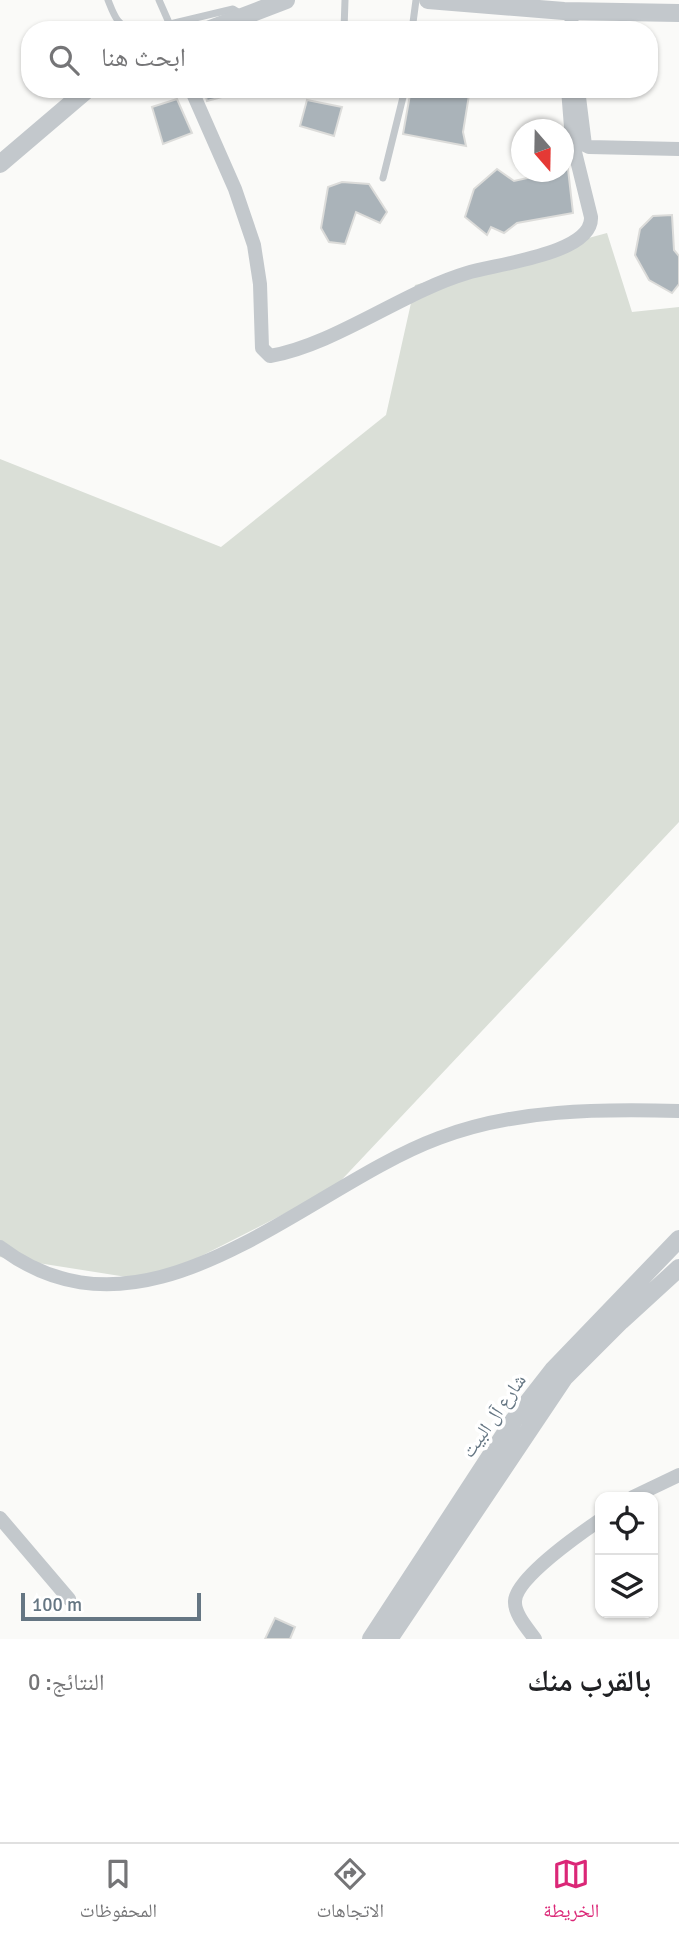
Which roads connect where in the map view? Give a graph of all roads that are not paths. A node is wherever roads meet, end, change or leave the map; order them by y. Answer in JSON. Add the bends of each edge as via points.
{"nodes":[{"id":1,"x":108,"y":0,"type":"edge"},
{"id":2,"x":159,"y":0,"type":"edge"},
{"id":3,"x":286,"y":0,"type":"edge"},
{"id":4,"x":345,"y":0,"type":"edge"},
{"id":5,"x":416,"y":0,"type":"edge"},
{"id":6,"x":428,"y":0,"type":"edge"},
{"id":7,"x":567,"y":11,"type":"junction"},
{"id":8,"x":679,"y":13,"type":"edge"},
{"id":9,"x":244,"y":15,"type":"junction"},
{"id":10,"x":118,"y":21,"type":"edge"},
{"id":11,"x":168,"y":21,"type":"edge"},
{"id":12,"x":186,"y":21,"type":"edge"},
{"id":13,"x":230,"y":21,"type":"edge"},
{"id":14,"x":344,"y":21,"type":"edge"},
{"id":15,"x":413,"y":21,"type":"edge"},
{"id":16,"x":566,"y":21,"type":"edge"},
{"id":17,"x":570,"y":21,"type":"edge"},
{"id":18,"x":77,"y":98,"type":"edge"},
{"id":19,"x":195,"y":98,"type":"edge"},
{"id":20,"x":403,"y":98,"type":"edge"},
{"id":21,"x":569,"y":98,"type":"edge"},
{"id":22,"x":579,"y":98,"type":"edge"},
{"id":23,"x":679,"y":149,"type":"edge"},
{"id":24,"x":0,"y":163,"type":"edge"},
{"id":25,"x":383,"y":177,"type":"dead end"},
{"id":26,"x":679,"y":1111,"type":"edge"},
{"id":27,"x":679,"y":1239,"type":"edge"},
{"id":28,"x":0,"y":1247,"type":"edge"},
{"id":29,"x":679,"y":1268,"type":"edge"},
{"id":30,"x":679,"y":1475,"type":"edge"},
{"id":31,"x":643,"y":1492,"type":"edge"},
{"id":32,"x":0,"y":1518,"type":"edge"},
{"id":33,"x":595,"y":1524,"type":"edge"},
{"id":34,"x":69,"y":1599,"type":"dead end"},
{"id":35,"x":371,"y":1639,"type":"edge"},
{"id":36,"x":389,"y":1639,"type":"edge"},
{"id":37,"x":535,"y":1639,"type":"edge"}],
"edges":[{"from":1,"to":10,"type":"lane"},
{"from":2,"to":11,"type":"lane"},
{"from":3,"to":9,"type":"street"},
{"from":4,"to":14,"type":"lane"},
{"from":5,"to":15,"type":"lane"},
{"from":6,"to":7,"type":"street"},
{"from":7,"to":8,"type":"street"},
{"from":7,"to":16,"type":"street"},
{"from":7,"to":17,"type":"street"},
{"from":9,"to":12,"type":"lane","via":[[233,9]]},
{"from":9,"to":13,"type":"street"},
{"from":18,"to":24,"type":"street"},
{"from":19,"to":21,"type":"street","via":[[250,230],[260,284],[262,348],[270,356],[300,347],[447,280],[562,248],[587,234],[591,217],[572,140]]},
{"from":20,"to":25,"type":"lane"},
{"from":22,"to":23,"type":"street","via":[[589,148]]},
{"from":26,"to":28,"type":"street","via":[[524,1115],[477,1125],[404,1153],[270,1231],[189,1270],[157,1279],[94,1282],[60,1278],[28,1267]]},
{"from":27,"to":35,"type":"street","name":"شارع آل البيت","via":[[552,1370],[514,1420]]},
{"from":29,"to":36,"type":"street","name":"شارع آل البيت","via":[[564,1378]]},
{"from":30,"to":31,"type":"street"},
{"from":32,"to":34,"type":"street"},
{"from":33,"to":37,"type":"street","via":[[517,1591],[514,1605]]}]}
